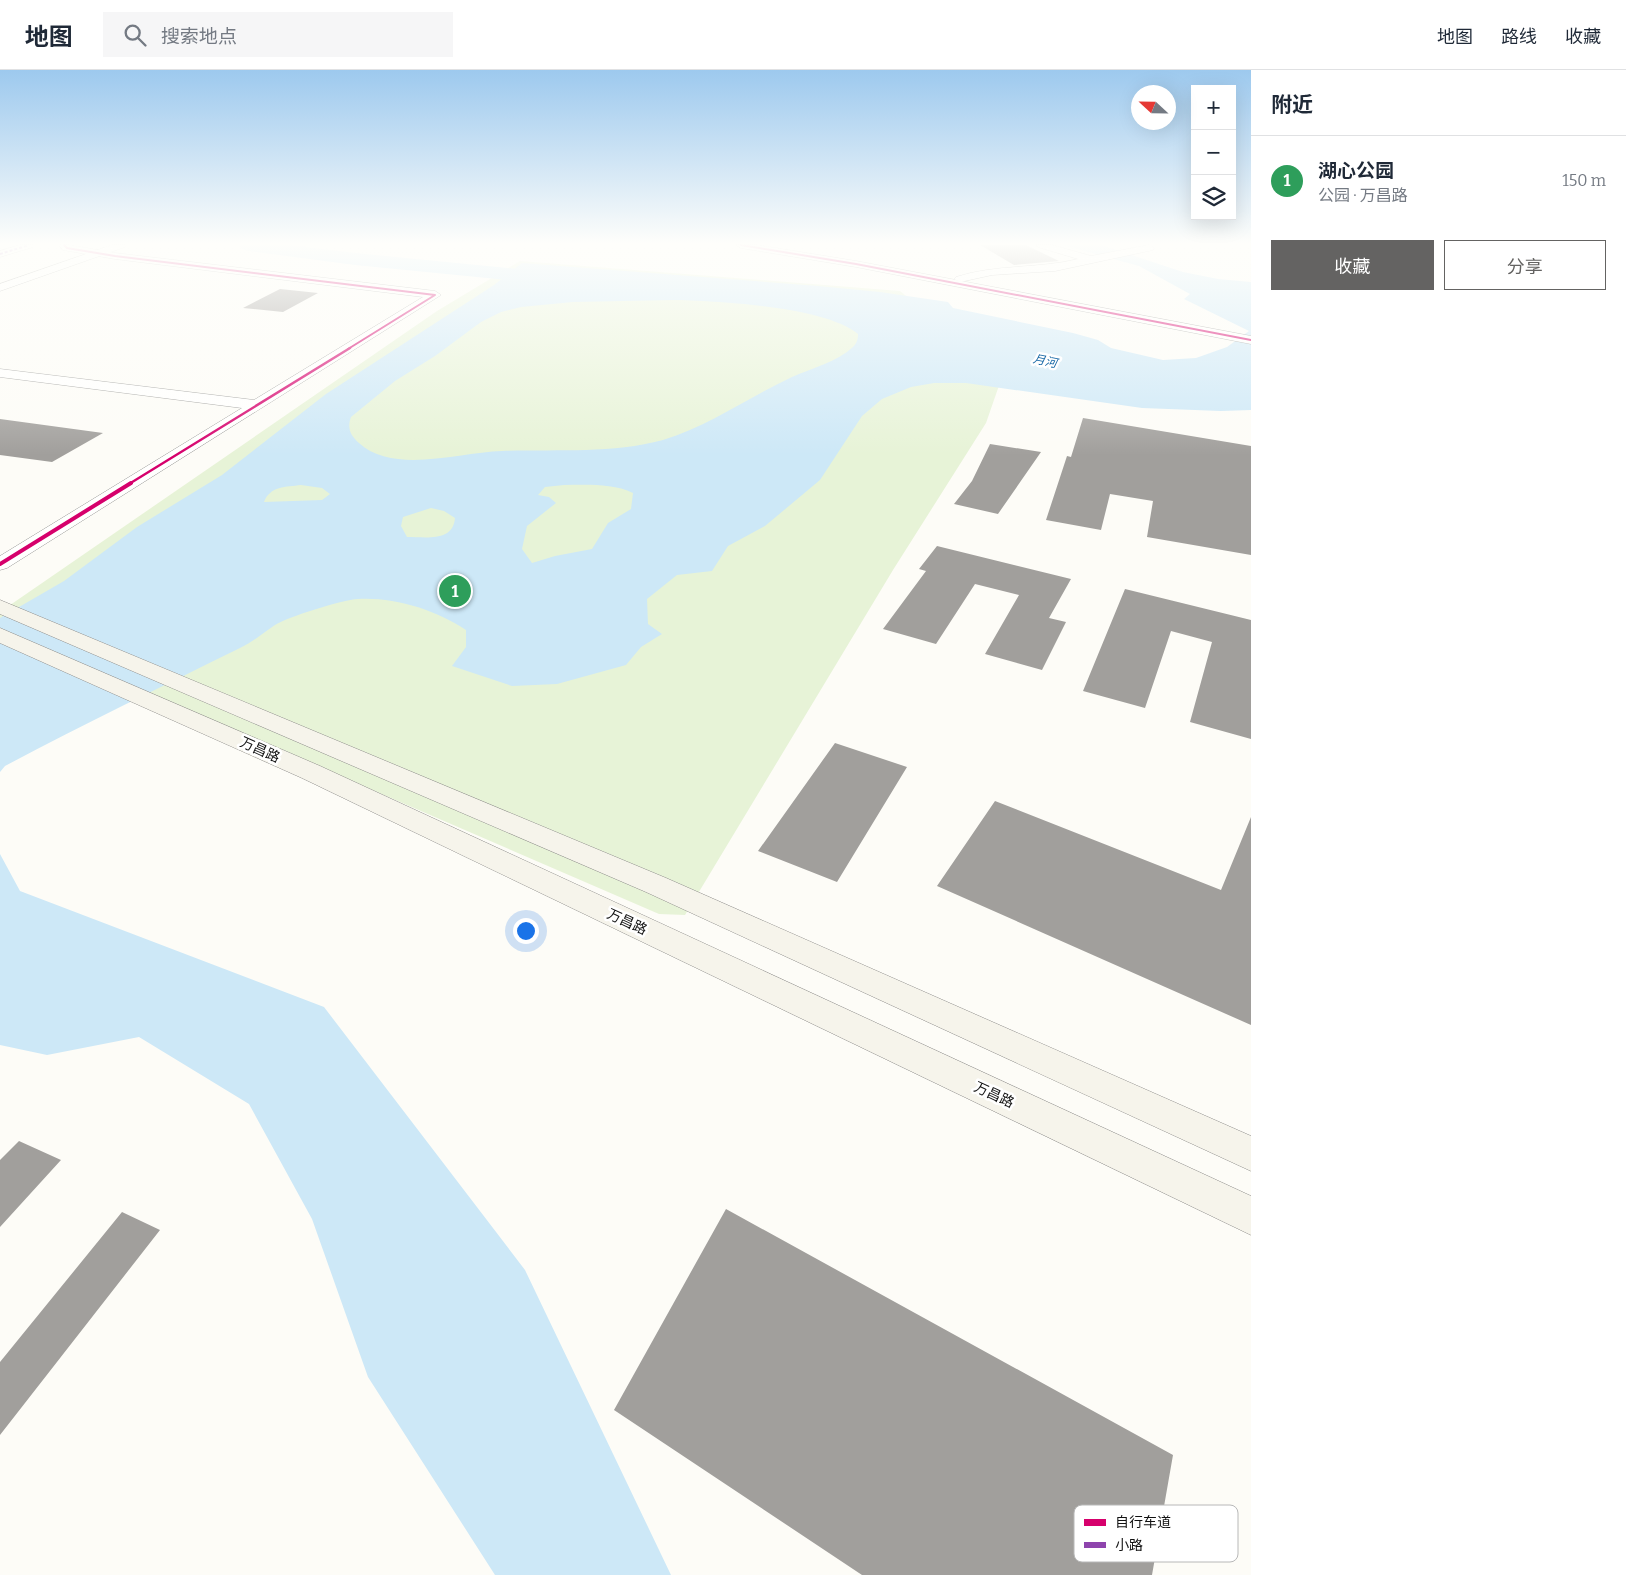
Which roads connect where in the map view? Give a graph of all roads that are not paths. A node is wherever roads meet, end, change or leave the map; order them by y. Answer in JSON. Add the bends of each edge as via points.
{"nodes":[{"id":1,"x":402,"y":315,"type":"edge"},
{"id":2,"x":1131,"y":315,"type":"edge"},
{"id":3,"x":1137,"y":315,"type":"edge"},
{"id":4,"x":1194,"y":327,"type":"junction"},
{"id":5,"x":1251,"y":335,"type":"edge"},
{"id":6,"x":1251,"y":340,"type":"edge"},
{"id":7,"x":0,"y":373,"type":"edge"},
{"id":8,"x":256,"y":405,"type":"junction"},
{"id":9,"x":0,"y":564,"type":"edge"},
{"id":10,"x":0,"y":606,"type":"edge"},
{"id":11,"x":0,"y":635,"type":"edge"},
{"id":12,"x":1251,"y":1154,"type":"edge"},
{"id":13,"x":1251,"y":1216,"type":"edge"}],
"edges":[{"from":1,"to":8,"type":"street"},
{"from":2,"to":4,"type":"street"},
{"from":3,"to":4,"type":"street"},
{"from":4,"to":5,"type":"street"},
{"from":4,"to":6,"type":"street"},
{"from":7,"to":8,"type":"street"},
{"from":8,"to":9,"type":"street"},
{"from":10,"to":12,"type":"main road","via":[[656,885]]},
{"from":11,"to":13,"type":"main road","name":"万昌路","via":[[310,772]]}]}
